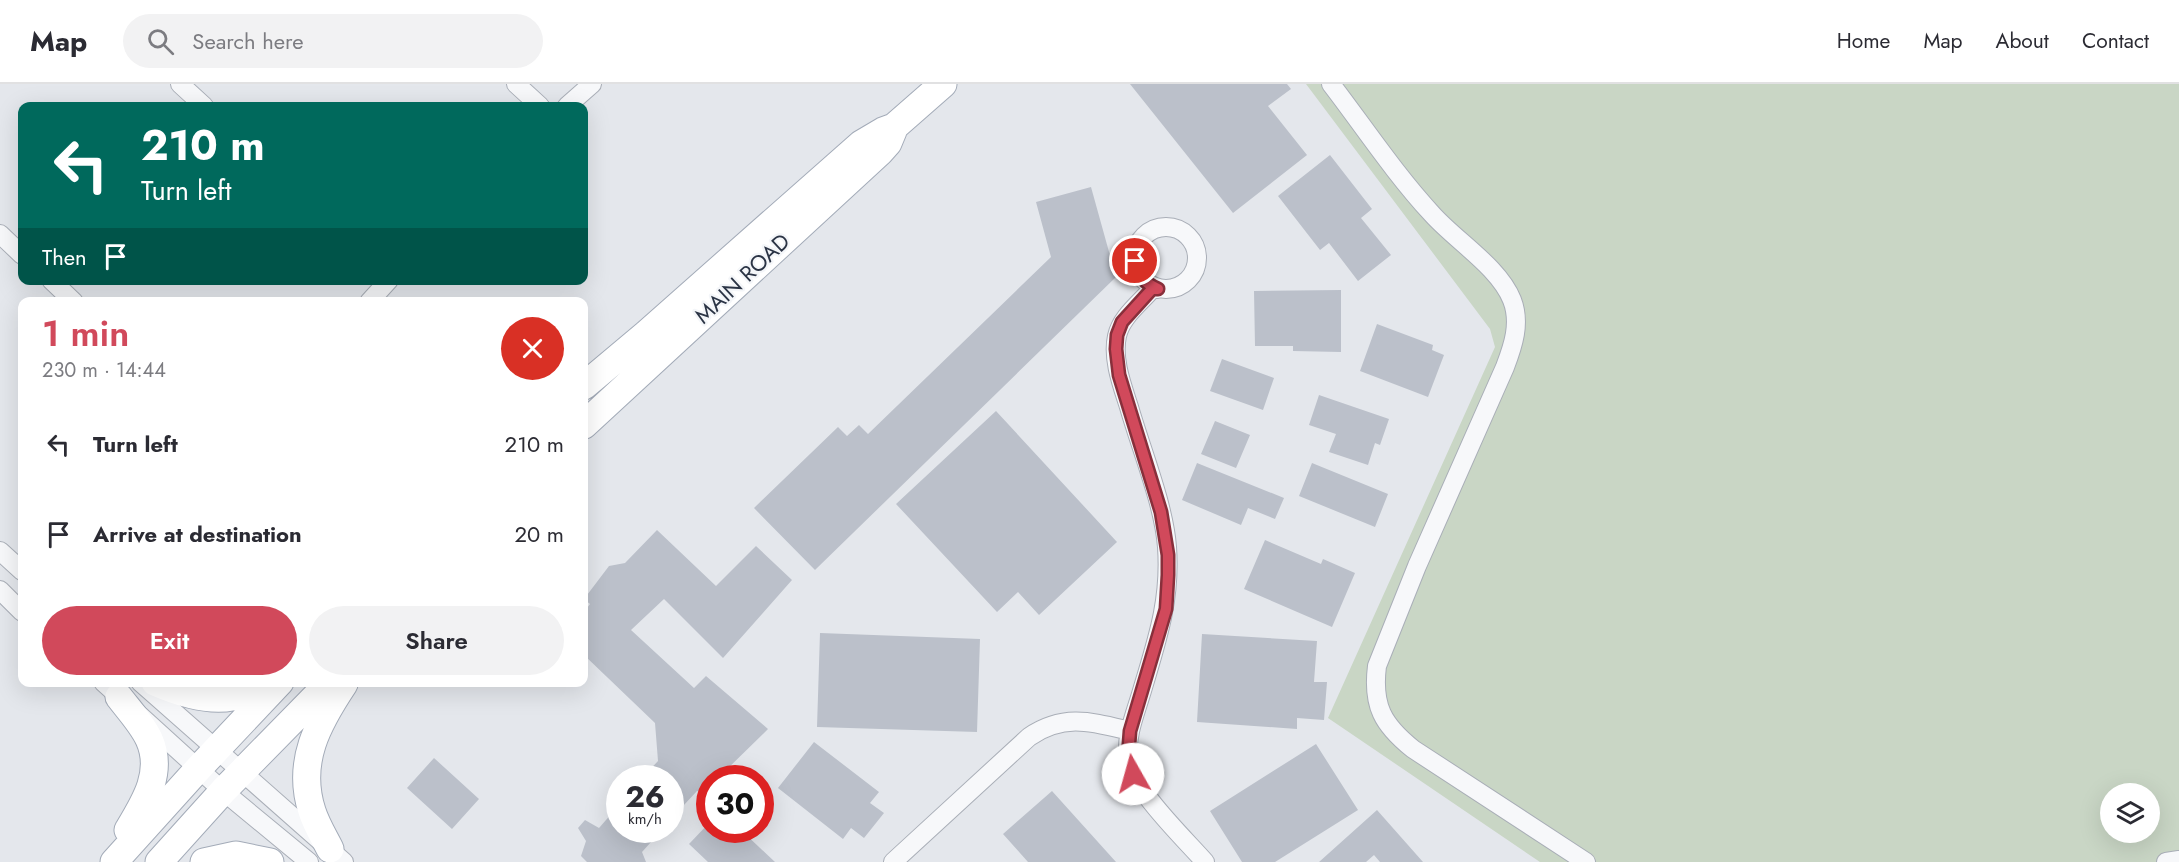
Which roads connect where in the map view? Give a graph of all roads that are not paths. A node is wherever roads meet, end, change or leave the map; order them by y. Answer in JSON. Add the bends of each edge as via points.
{"nodes":[{"id":1,"x":180,"y":84,"type":"edge"},
{"id":2,"x":516,"y":84,"type":"edge"},
{"id":3,"x":592,"y":84,"type":"edge"},
{"id":4,"x":943,"y":84,"type":"edge"},
{"id":5,"x":1331,"y":84,"type":"edge"},
{"id":6,"x":200,"y":102,"type":"edge"},
{"id":7,"x":536,"y":102,"type":"edge"},
{"id":8,"x":572,"y":102,"type":"edge"},
{"id":9,"x":894,"y":127,"type":"junction"},
{"id":10,"x":0,"y":234,"type":"edge"},
{"id":11,"x":18,"y":251,"type":"edge"},
{"id":12,"x":56,"y":285,"type":"edge"},
{"id":13,"x":384,"y":285,"type":"edge"},
{"id":14,"x":1158,"y":289,"type":"dead end"},
{"id":15,"x":69,"y":297,"type":"edge"},
{"id":16,"x":374,"y":297,"type":"edge"},
{"id":17,"x":588,"y":383,"type":"edge"},
{"id":18,"x":588,"y":421,"type":"edge"},
{"id":19,"x":0,"y":551,"type":"edge"},
{"id":20,"x":18,"y":567,"type":"edge"},
{"id":21,"x":0,"y":590,"type":"edge"},
{"id":22,"x":18,"y":608,"type":"edge"},
{"id":23,"x":121,"y":687,"type":"edge"},
{"id":24,"x":170,"y":687,"type":"edge"},
{"id":25,"x":256,"y":687,"type":"edge"},
{"id":26,"x":275,"y":687,"type":"edge"},
{"id":27,"x":325,"y":687,"type":"edge"},
{"id":28,"x":342,"y":687,"type":"edge"},
{"id":29,"x":1130,"y":731,"type":"junction"},
{"id":30,"x":207,"y":759,"type":"junction"},
{"id":31,"x":242,"y":771,"type":"junction"},
{"id":32,"x":223,"y":790,"type":"junction"},
{"id":33,"x":328,"y":858,"type":"edge"},
{"id":34,"x":2179,"y":860,"type":"edge"},
{"id":35,"x":108,"y":862,"type":"edge"},
{"id":36,"x":114,"y":862,"type":"edge"},
{"id":37,"x":159,"y":862,"type":"edge"},
{"id":38,"x":204,"y":862,"type":"edge"},
{"id":39,"x":270,"y":862,"type":"edge"},
{"id":40,"x":893,"y":862,"type":"edge"},
{"id":41,"x":1205,"y":862,"type":"edge"},
{"id":42,"x":1586,"y":862,"type":"edge"},
{"id":43,"x":2166,"y":862,"type":"edge"}],
"edges":[{"from":1,"to":6,"type":"street"},
{"from":2,"to":7,"type":"street"},
{"from":3,"to":8,"type":"street"},
{"from":4,"to":9,"type":"main road","name":"MAIN ROAD"},
{"from":5,"to":42,"type":"street","via":[[1430,213],[1507,289],[1516,317],[1505,367],[1377,666],[1376,696],[1383,718],[1394,734],[1413,749]]},
{"from":9,"to":17,"type":"main road","name":"MAIN ROAD","via":[[861,144]]},
{"from":9,"to":18,"type":"main road","name":"MAIN ROAD","via":[[880,152]]},
{"from":10,"to":11,"type":"street"},
{"from":12,"to":15,"type":"street"},
{"from":13,"to":16,"type":"street"},
{"from":14,"to":29,"type":"street","via":[[1152,289],[1122,322],[1116,349],[1119,375],[1161,512],[1168,555],[1166,609]]},
{"from":19,"to":20,"type":"street"},
{"from":21,"to":22,"type":"street"},
{"from":23,"to":30,"type":"street"},
{"from":23,"to":30,"type":"street"},
{"from":23,"to":35,"type":"main road","via":[[148,738],[155,772],[145,802]]},
{"from":24,"to":25,"type":"main road","via":[[215,699],[234,697]]},
{"from":26,"to":30,"type":"main road"},
{"from":27,"to":31,"type":"main road"},
{"from":28,"to":33,"type":"main road","via":[[309,748],[308,790]]},
{"from":29,"to":40,"type":"street","via":[[1074,720],[1043,727]]},
{"from":29,"to":41,"type":"street","via":[[1128,757],[1133,774]]},
{"from":30,"to":31,"type":"street"},
{"from":30,"to":32,"type":"street"},
{"from":30,"to":36,"type":"main road"},
{"from":31,"to":32,"type":"main road"},
{"from":31,"to":33,"type":"street"},
{"from":32,"to":33,"type":"street"},
{"from":32,"to":37,"type":"main road"},
{"from":34,"to":43,"type":"street"},
{"from":38,"to":39,"type":"main road","via":[[236,855]]}]}
